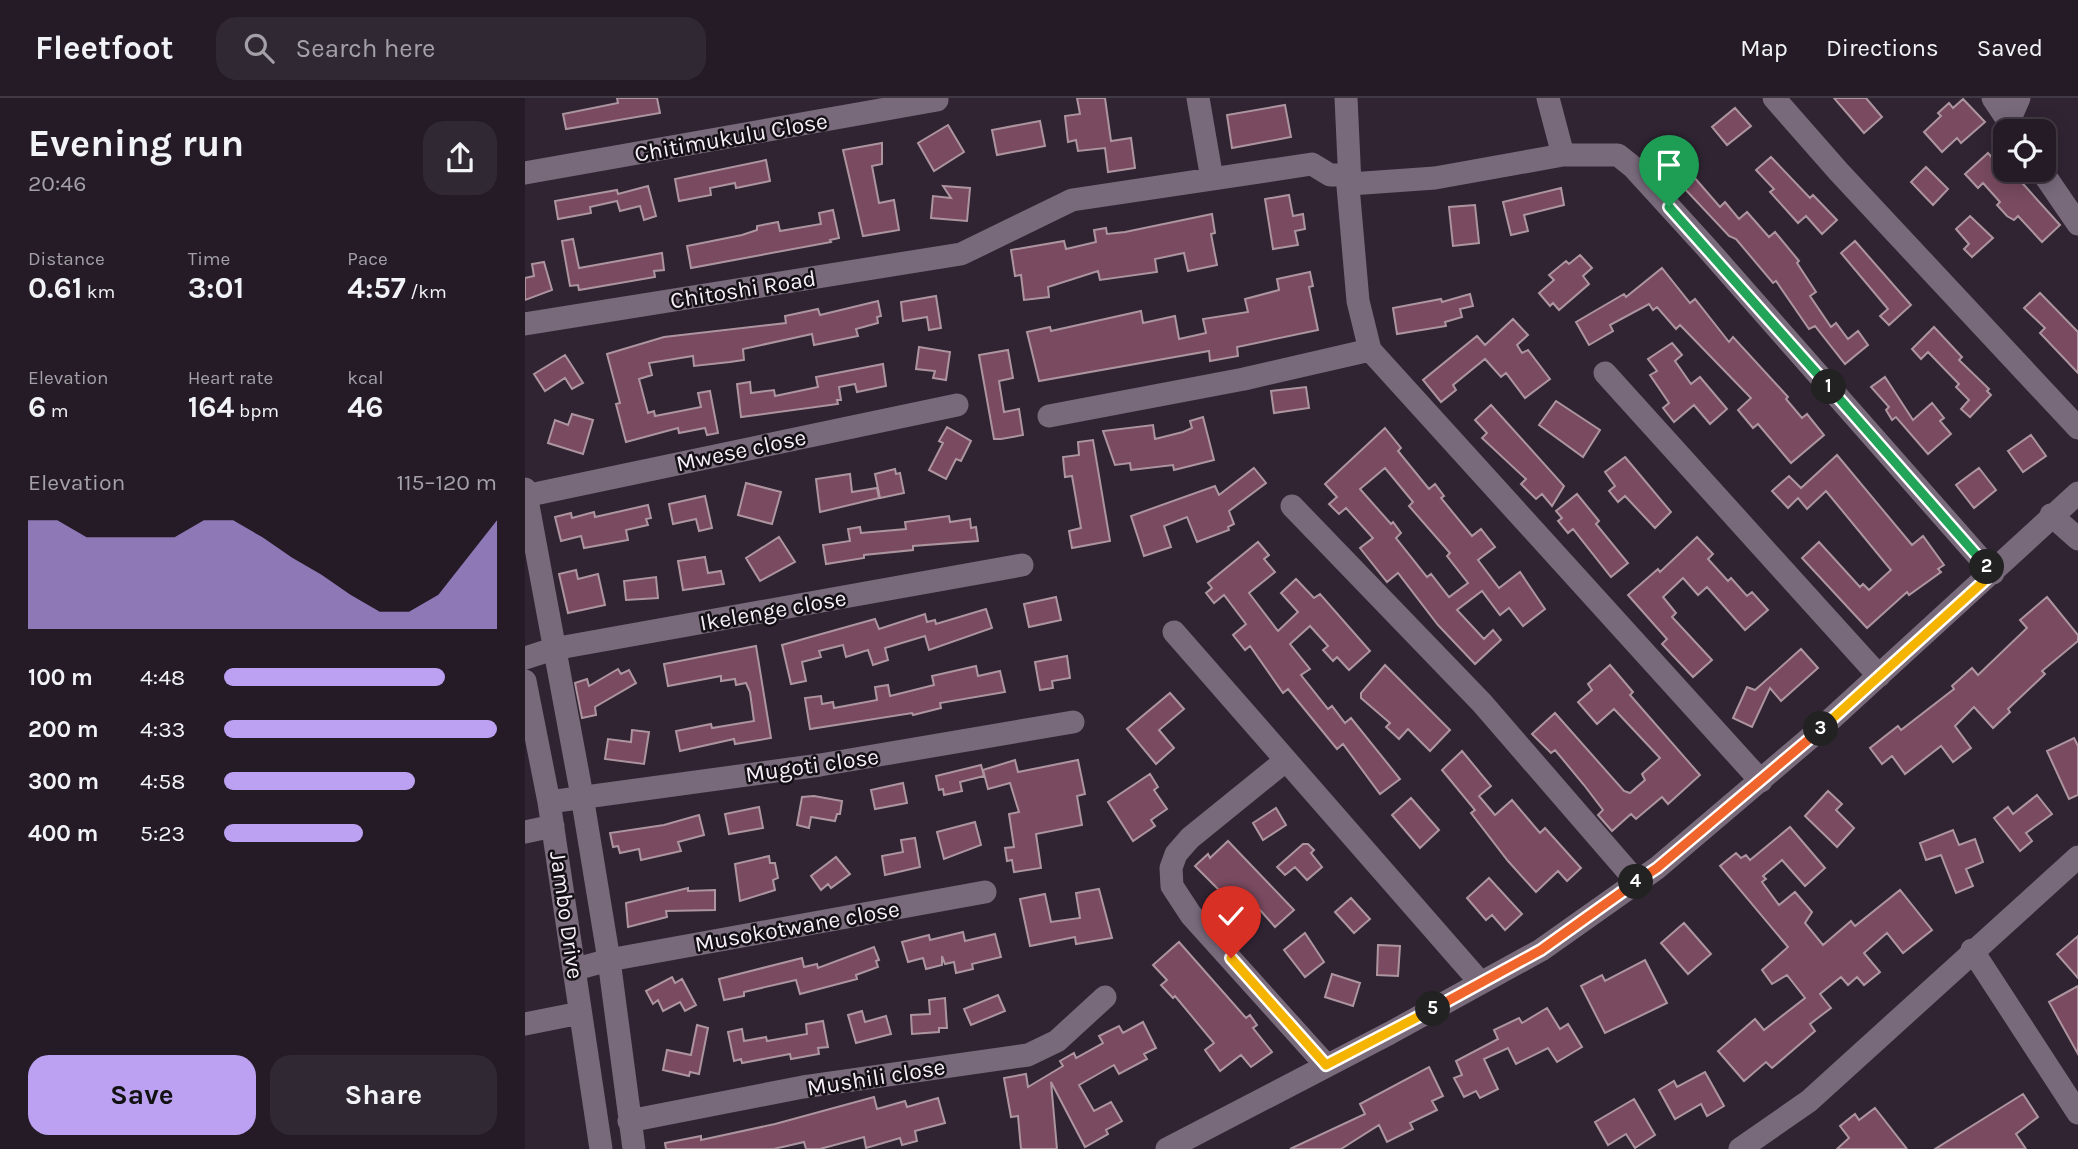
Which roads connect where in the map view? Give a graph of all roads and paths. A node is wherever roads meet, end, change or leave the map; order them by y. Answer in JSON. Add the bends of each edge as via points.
{"nodes":[{"id":1,"x":1198,"y":98,"type":"edge"},
{"id":2,"x":1346,"y":98,"type":"edge"},
{"id":3,"x":1548,"y":98,"type":"edge"},
{"id":4,"x":1775,"y":98,"type":"edge"},
{"id":5,"x":1993,"y":98,"type":"edge"},
{"id":6,"x":2019,"y":98,"type":"edge"},
{"id":7,"x":937,"y":100,"type":"dead end"},
{"id":8,"x":2007,"y":119,"type":"edge"},
{"id":9,"x":2014,"y":119,"type":"edge"},
{"id":10,"x":1563,"y":155,"type":"junction"},
{"id":11,"x":525,"y":173,"type":"edge"},
{"id":12,"x":1212,"y":178,"type":"junction"},
{"id":13,"x":1348,"y":179,"type":"junction"},
{"id":14,"x":2049,"y":182,"type":"edge"},
{"id":15,"x":2078,"y":223,"type":"edge"},
{"id":16,"x":525,"y":324,"type":"edge"},
{"id":17,"x":1370,"y":349,"type":"junction"},
{"id":18,"x":1605,"y":373,"type":"dead end"},
{"id":19,"x":957,"y":405,"type":"dead end"},
{"id":20,"x":1049,"y":416,"type":"dead end"},
{"id":21,"x":2078,"y":428,"type":"edge"},
{"id":22,"x":525,"y":493,"type":"edge"},
{"id":23,"x":2078,"y":494,"type":"edge"},
{"id":24,"x":1292,"y":506,"type":"dead end"},
{"id":25,"x":2051,"y":516,"type":"junction"},
{"id":26,"x":2078,"y":539,"type":"edge"},
{"id":27,"x":1022,"y":565,"type":"dead end"},
{"id":28,"x":1993,"y":573,"type":"junction"},
{"id":29,"x":1174,"y":632,"type":"dead end"},
{"id":30,"x":553,"y":649,"type":"junction"},
{"id":31,"x":525,"y":658,"type":"edge"},
{"id":32,"x":1879,"y":676,"type":"junction"},
{"id":33,"x":525,"y":681,"type":"edge"},
{"id":34,"x":1073,"y":722,"type":"dead end"},
{"id":35,"x":1285,"y":761,"type":"junction"},
{"id":36,"x":1761,"y":781,"type":"junction"},
{"id":37,"x":582,"y":796,"type":"junction"},
{"id":38,"x":549,"y":802,"type":"junction"},
{"id":39,"x":553,"y":827,"type":"junction"},
{"id":40,"x":525,"y":832,"type":"edge"},
{"id":41,"x":2078,"y":857,"type":"edge"},
{"id":42,"x":1637,"y":882,"type":"junction"},
{"id":43,"x":985,"y":892,"type":"dead end"},
{"id":44,"x":1972,"y":950,"type":"junction"},
{"id":45,"x":609,"y":960,"type":"junction"},
{"id":46,"x":576,"y":970,"type":"junction"},
{"id":47,"x":1480,"y":982,"type":"junction"},
{"id":48,"x":1105,"y":997,"type":"dead end"},
{"id":49,"x":580,"y":1013,"type":"junction"},
{"id":50,"x":525,"y":1024,"type":"edge"},
{"id":51,"x":1326,"y":1065,"type":"junction"},
{"id":52,"x":2078,"y":1113,"type":"edge"},
{"id":53,"x":629,"y":1121,"type":"junction"},
{"id":54,"x":601,"y":1149,"type":"edge"},
{"id":55,"x":634,"y":1149,"type":"edge"},
{"id":56,"x":1167,"y":1149,"type":"edge"},
{"id":57,"x":1740,"y":1149,"type":"edge"}],
"edges":[{"from":1,"to":12,"type":"street"},
{"from":2,"to":13,"type":"street"},
{"from":3,"to":10,"type":"street"},
{"from":4,"to":21,"type":"street"},
{"from":5,"to":8,"type":"street"},
{"from":6,"to":9,"type":"street"},
{"from":7,"to":11,"type":"street","name":"Chitimukulu Close"},
{"from":10,"to":13,"type":"street","via":[[1435,178]]},
{"from":10,"to":28,"type":"street","via":[[1618,155],[1633,167]]},
{"from":12,"to":13,"type":"street","name":"Chitoshi Road","via":[[1312,164]]},
{"from":12,"to":16,"type":"street","name":"Chitoshi Road","via":[[1072,200],[961,254]]},
{"from":13,"to":17,"type":"street","via":[[1358,301]]},
{"from":14,"to":15,"type":"street"},
{"from":17,"to":20,"type":"street","via":[[1244,379]]},
{"from":17,"to":36,"type":"street"},
{"from":18,"to":32,"type":"street"},
{"from":19,"to":22,"type":"street","name":"Mwese close"},
{"from":22,"to":30,"type":"street"},
{"from":23,"to":25,"type":"street"},
{"from":24,"to":42,"type":"street","via":[[1482,703]]},
{"from":25,"to":26,"type":"street"},
{"from":25,"to":28,"type":"street"},
{"from":27,"to":30,"type":"street","name":"Ikelenge close"},
{"from":28,"to":32,"type":"street"},
{"from":29,"to":35,"type":"street"},
{"from":30,"to":31,"type":"street","name":"Ikelenge close"},
{"from":30,"to":37,"type":"street"},
{"from":32,"to":36,"type":"street"},
{"from":33,"to":38,"type":"street","name":"Jambo Drive"},
{"from":34,"to":37,"type":"street","name":"Mugoti close","via":[[820,765]]},
{"from":35,"to":47,"type":"street"},
{"from":35,"to":51,"type":"street","via":[[1190,838],[1171,868],[1173,886],[1191,915]]},
{"from":36,"to":42,"type":"street"},
{"from":37,"to":38,"type":"street","name":"Mugoti close"},
{"from":37,"to":45,"type":"street"},
{"from":38,"to":39,"type":"street","name":"Jambo Drive"},
{"from":39,"to":40,"type":"street"},
{"from":39,"to":46,"type":"street","name":"Jambo Drive"},
{"from":41,"to":44,"type":"street"},
{"from":42,"to":47,"type":"street","via":[[1541,950]]},
{"from":43,"to":45,"type":"street","name":"Musokotwane close"},
{"from":44,"to":52,"type":"street"},
{"from":44,"to":57,"type":"street","via":[[1809,1101]]},
{"from":45,"to":46,"type":"street","name":"Musokotwane close"},
{"from":45,"to":53,"type":"street"},
{"from":46,"to":49,"type":"street","name":"Jambo Drive"},
{"from":47,"to":51,"type":"street"},
{"from":48,"to":53,"type":"street","name":"Mushili close","via":[[1057,1041],[1028,1055],[803,1087]]},
{"from":49,"to":50,"type":"street"},
{"from":49,"to":54,"type":"street","name":"Jambo Drive"},
{"from":51,"to":56,"type":"street"},
{"from":53,"to":55,"type":"street"}]}
